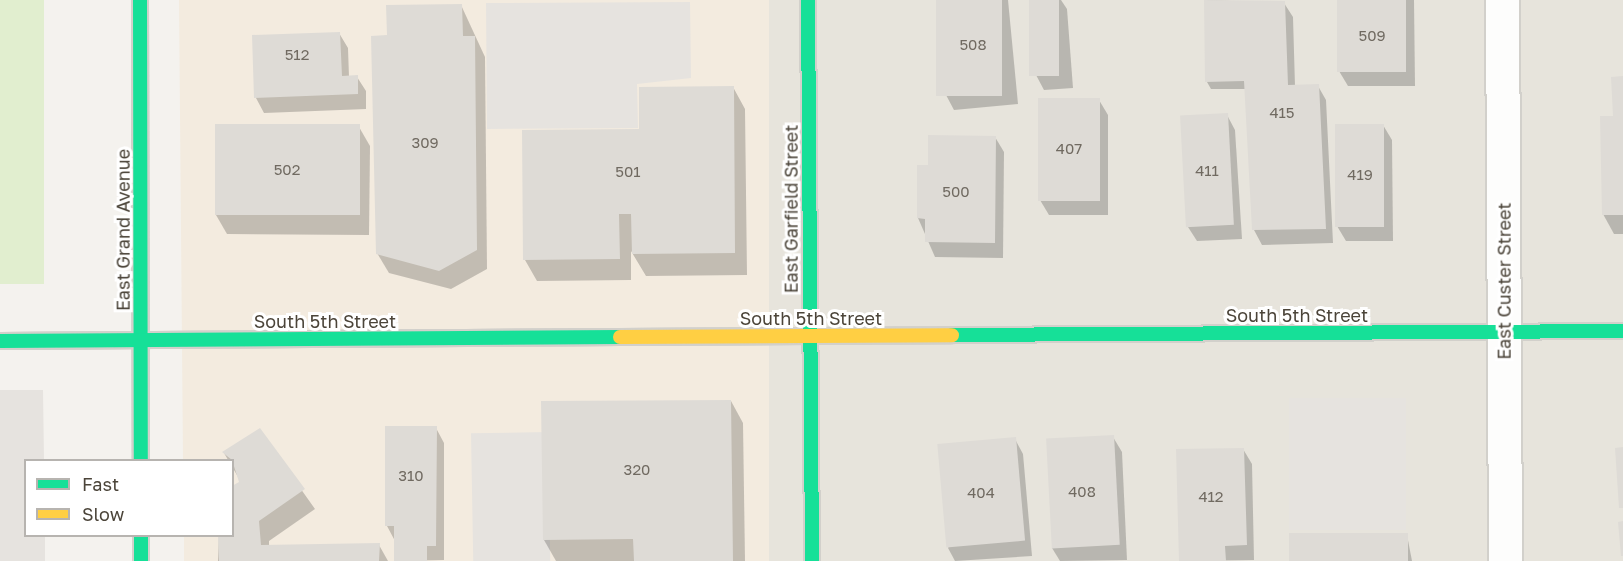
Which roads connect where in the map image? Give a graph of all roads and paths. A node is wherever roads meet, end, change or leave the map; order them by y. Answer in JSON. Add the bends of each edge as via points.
{"nodes":[{"id":1,"x":140,"y":0,"type":"edge"},
{"id":2,"x":808,"y":0,"type":"edge"},
{"id":3,"x":1502,"y":0,"type":"edge"},
{"id":4,"x":1504,"y":331,"type":"junction"},
{"id":5,"x":1623,"y":331,"type":"edge"},
{"id":6,"x":810,"y":336,"type":"junction"},
{"id":7,"x":141,"y":340,"type":"junction"},
{"id":8,"x":0,"y":341,"type":"edge"},
{"id":9,"x":141,"y":459,"type":"edge"},
{"id":10,"x":141,"y":537,"type":"edge"},
{"id":11,"x":141,"y":561,"type":"edge"},
{"id":12,"x":812,"y":561,"type":"edge"},
{"id":13,"x":1505,"y":561,"type":"edge"}],
"edges":[{"from":1,"to":7,"type":"street","name":"East Grand Avenue"},
{"from":2,"to":6,"type":"street","name":"East Garfield Street"},
{"from":3,"to":4,"type":"street","name":"East Custer Street"},
{"from":4,"to":5,"type":"street","name":"South 5th Street"},
{"from":4,"to":6,"type":"street","name":"South 5th Street"},
{"from":4,"to":13,"type":"street","name":"East Custer Street"},
{"from":6,"to":7,"type":"street","name":"South 5th Street"},
{"from":6,"to":12,"type":"street","name":"East Garfield Street"},
{"from":7,"to":8,"type":"street","name":"South 5th Street"},
{"from":7,"to":9,"type":"street","name":"East Grand Avenue"},
{"from":10,"to":11,"type":"street"}]}
